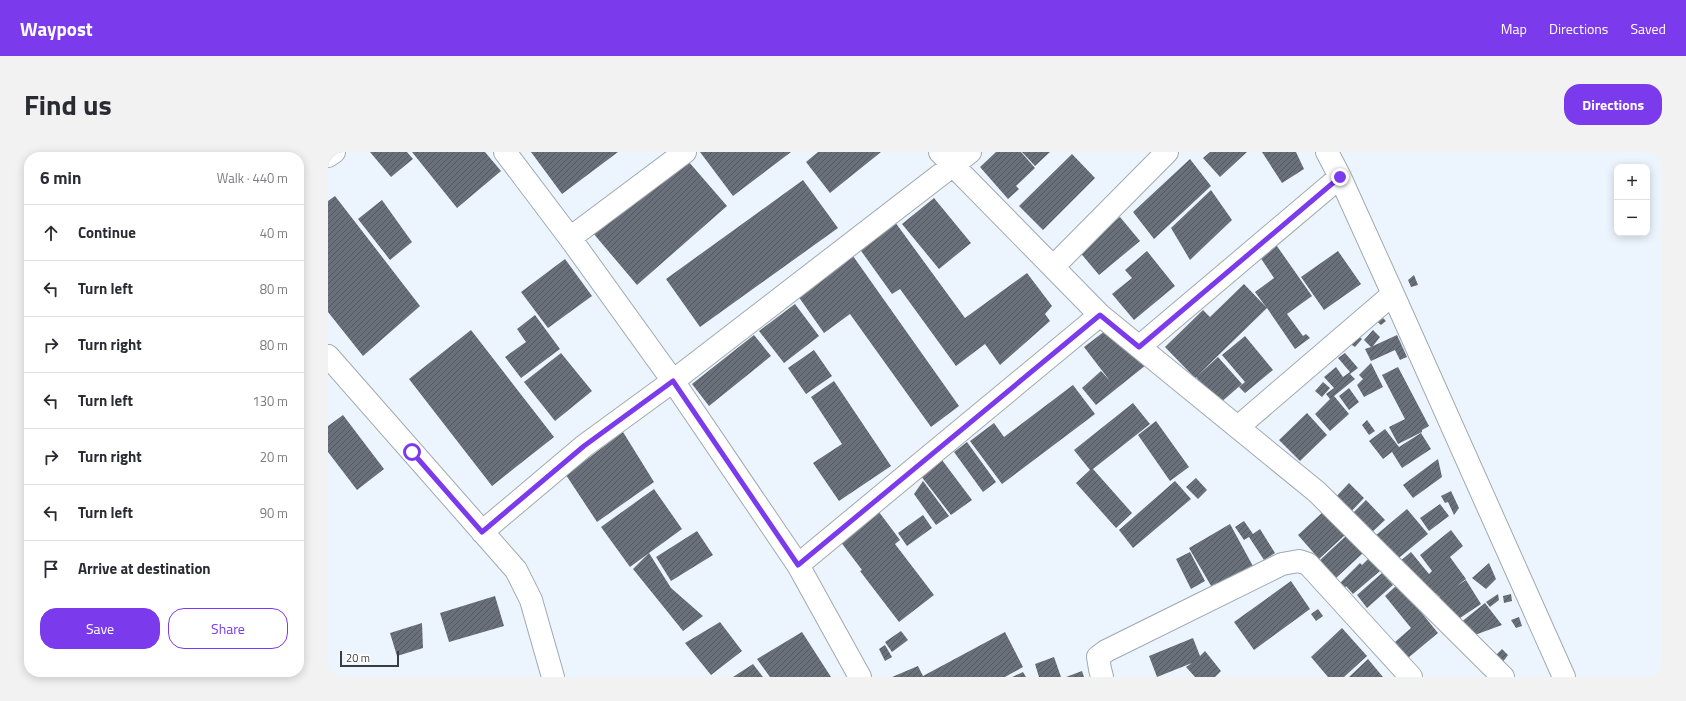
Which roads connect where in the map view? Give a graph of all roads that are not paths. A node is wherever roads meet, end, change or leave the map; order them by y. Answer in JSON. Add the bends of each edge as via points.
{"nodes":[{"id":1,"x":334,"y":152,"type":"edge"},
{"id":2,"x":505,"y":152,"type":"edge"},
{"id":3,"x":685,"y":152,"type":"edge"},
{"id":4,"x":1167,"y":152,"type":"edge"},
{"id":5,"x":1327,"y":152,"type":"edge"},
{"id":6,"x":328,"y":156,"type":"edge"},
{"id":7,"x":954,"y":157,"type":"edge"},
{"id":8,"x":1340,"y":177,"type":"junction"},
{"id":9,"x":570,"y":238,"type":"junction"},
{"id":10,"x":1053,"y":267,"type":"junction"},
{"id":11,"x":1393,"y":294,"type":"junction"},
{"id":12,"x":1100,"y":315,"type":"junction"},
{"id":13,"x":1139,"y":347,"type":"junction"},
{"id":14,"x":328,"y":356,"type":"edge"},
{"id":15,"x":673,"y":381,"type":"junction"},
{"id":16,"x":1238,"y":428,"type":"junction"},
{"id":17,"x":482,"y":532,"type":"junction"},
{"id":18,"x":798,"y":565,"type":"junction"},
{"id":19,"x":553,"y":677,"type":"edge"},
{"id":20,"x":860,"y":677,"type":"edge"},
{"id":21,"x":1102,"y":677,"type":"edge"},
{"id":22,"x":1411,"y":677,"type":"edge"},
{"id":23,"x":1503,"y":677,"type":"edge"},
{"id":24,"x":1564,"y":677,"type":"edge"}],
"edges":[{"from":1,"to":6,"type":"street"},
{"from":2,"to":9,"type":"street"},
{"from":3,"to":9,"type":"street"},
{"from":4,"to":10,"type":"street"},
{"from":5,"to":8,"type":"street"},
{"from":7,"to":10,"type":"street"},
{"from":7,"to":15,"type":"street"},
{"from":8,"to":11,"type":"street"},
{"from":8,"to":13,"type":"street"},
{"from":9,"to":15,"type":"street"},
{"from":10,"to":12,"type":"street"},
{"from":11,"to":16,"type":"street"},
{"from":11,"to":24,"type":"street"},
{"from":12,"to":13,"type":"street"},
{"from":12,"to":18,"type":"street"},
{"from":13,"to":16,"type":"street"},
{"from":14,"to":17,"type":"street"},
{"from":15,"to":17,"type":"street","via":[[584,446]]},
{"from":15,"to":18,"type":"street"},
{"from":16,"to":23,"type":"street","via":[[1317,492]]},
{"from":17,"to":19,"type":"street","via":[[516,570],[531,600]]},
{"from":18,"to":20,"type":"street"},
{"from":21,"to":22,"type":"street","via":[[1098,657],[1106,651],[1282,564],[1299,561],[1308,564]]}]}
